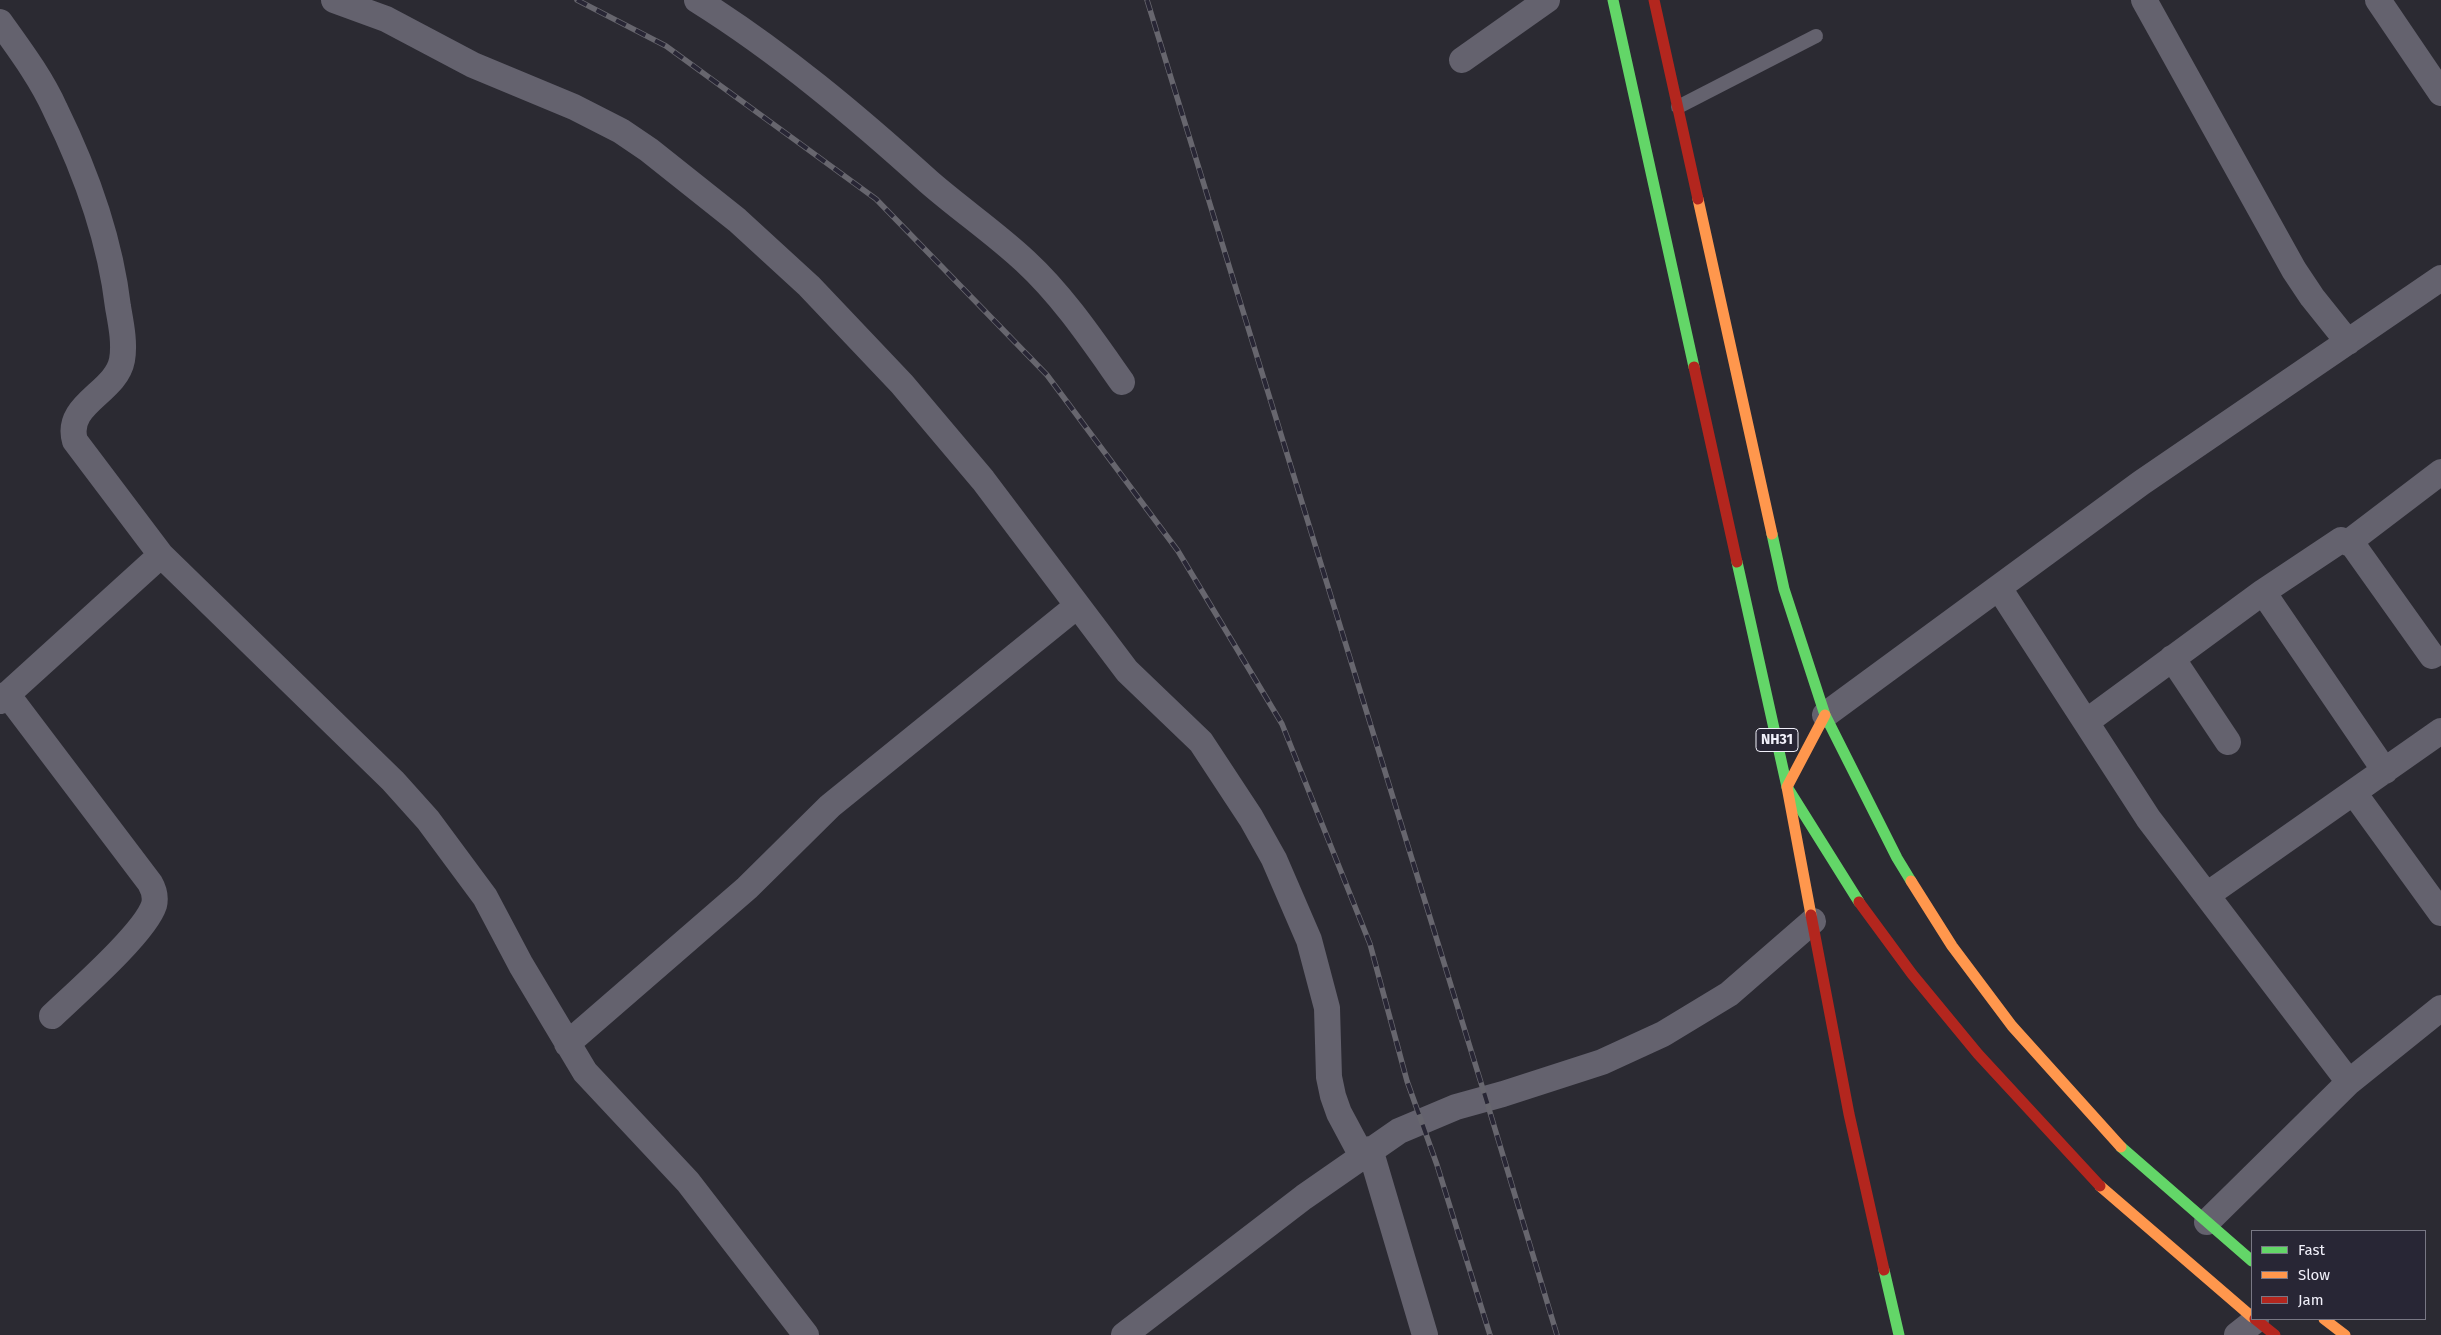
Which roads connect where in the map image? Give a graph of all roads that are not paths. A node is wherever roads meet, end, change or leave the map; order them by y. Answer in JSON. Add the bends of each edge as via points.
{"nodes":[{"id":1,"x":334,"y":0,"type":"edge"},
{"id":2,"x":697,"y":0,"type":"edge"},
{"id":3,"x":1547,"y":0,"type":"edge"},
{"id":4,"x":1613,"y":0,"type":"edge"},
{"id":5,"x":1654,"y":0,"type":"edge"},
{"id":6,"x":2144,"y":0,"type":"edge"},
{"id":7,"x":2378,"y":0,"type":"edge"},
{"id":8,"x":0,"y":22,"type":"edge"},
{"id":9,"x":1816,"y":36,"type":"dead end"},
{"id":10,"x":1462,"y":60,"type":"dead end"},
{"id":11,"x":2441,"y":93,"type":"edge"},
{"id":12,"x":1678,"y":107,"type":"junction"},
{"id":13,"x":2441,"y":278,"type":"edge"},
{"id":14,"x":2348,"y":342,"type":"junction"},
{"id":15,"x":1122,"y":382,"type":"dead end"},
{"id":16,"x":2441,"y":472,"type":"edge"},
{"id":17,"x":2349,"y":542,"type":"junction"},
{"id":18,"x":161,"y":555,"type":"junction"},
{"id":19,"x":1999,"y":588,"type":"junction"},
{"id":20,"x":2263,"y":592,"type":"junction"},
{"id":21,"x":1077,"y":606,"type":"junction"},
{"id":22,"x":2432,"y":656,"type":"dead end"},
{"id":23,"x":2172,"y":658,"type":"junction"},
{"id":24,"x":4,"y":697,"type":"edge"},
{"id":25,"x":1825,"y":715,"type":"junction"},
{"id":26,"x":2086,"y":722,"type":"junction"},
{"id":27,"x":2441,"y":730,"type":"edge"},
{"id":28,"x":2228,"y":742,"type":"dead end"},
{"id":29,"x":2385,"y":771,"type":"junction"},
{"id":30,"x":1787,"y":787,"type":"junction"},
{"id":31,"x":2354,"y":793,"type":"junction"},
{"id":32,"x":2207,"y":895,"type":"junction"},
{"id":33,"x":2441,"y":913,"type":"edge"},
{"id":34,"x":1813,"y":921,"type":"junction"},
{"id":35,"x":2441,"y":1008,"type":"edge"},
{"id":36,"x":52,"y":1016,"type":"dead end"},
{"id":37,"x":567,"y":1044,"type":"junction"},
{"id":38,"x":2349,"y":1082,"type":"junction"},
{"id":39,"x":1366,"y":1153,"type":"junction"},
{"id":40,"x":2207,"y":1222,"type":"junction"},
{"id":41,"x":2251,"y":1260,"type":"edge"},
{"id":42,"x":2325,"y":1320,"type":"edge"},
{"id":43,"x":2255,"y":1325,"type":"edge"},
{"id":44,"x":806,"y":1335,"type":"edge"},
{"id":45,"x":1124,"y":1335,"type":"edge"},
{"id":46,"x":1425,"y":1335,"type":"edge"},
{"id":47,"x":1899,"y":1335,"type":"edge"},
{"id":48,"x":2344,"y":1335,"type":"edge"}],
"edges":[{"from":1,"to":21,"type":"street","via":[[386,19],[473,65],[621,130],[738,220],[809,286],[902,384],[983,480]]},
{"from":2,"to":15,"type":"street","via":[[800,73],[1027,262],[1082,327]]},
{"from":3,"to":10,"type":"street"},
{"from":4,"to":30,"type":"main road","number":"NH31"},
{"from":5,"to":12,"type":"main road"},
{"from":6,"to":14,"type":"street","via":[[2294,270]]},
{"from":7,"to":11,"type":"street"},
{"from":8,"to":18,"type":"street","via":[[55,107],[90,192],[115,278],[123,342],[122,360],[112,379],[79,413],[72,432],[75,441]]},
{"from":9,"to":12,"type":"lane"},
{"from":12,"to":25,"type":"main road","via":[[1784,589]]},
{"from":13,"to":14,"type":"street"},
{"from":14,"to":19,"type":"street","via":[[2141,484]]},
{"from":16,"to":17,"type":"street"},
{"from":17,"to":20,"type":"street","via":[[2336,541]]},
{"from":17,"to":22,"type":"street"},
{"from":18,"to":24,"type":"street"},
{"from":18,"to":37,"type":"street","via":[[393,781],[428,820],[484,897]]},
{"from":19,"to":25,"type":"street"},
{"from":19,"to":26,"type":"street"},
{"from":20,"to":23,"type":"street"},
{"from":20,"to":29,"type":"street"},
{"from":21,"to":37,"type":"street","via":[[830,806],[747,888]]},
{"from":21,"to":39,"type":"street","via":[[1127,671],[1201,742],[1252,818],[1274,859],[1294,903],[1327,1008],[1329,1077],[1333,1096],[1339,1113]]},
{"from":23,"to":26,"type":"street"},
{"from":23,"to":28,"type":"street"},
{"from":24,"to":36,"type":"street","via":[[155,893],[154,904],[140,927]]},
{"from":25,"to":30,"type":"main road"},
{"from":25,"to":40,"type":"main road","via":[[1897,858],[1952,946],[2012,1026],[2123,1148]]},
{"from":26,"to":32,"type":"street","via":[[2148,818]]},
{"from":27,"to":29,"type":"street"},
{"from":29,"to":31,"type":"street"},
{"from":30,"to":34,"type":"main road"},
{"from":30,"to":43,"type":"main road","number":"NH31","via":[[1873,920],[1912,974],[1978,1054],[2092,1179]]},
{"from":31,"to":32,"type":"street"},
{"from":31,"to":33,"type":"street"},
{"from":32,"to":38,"type":"street"},
{"from":34,"to":39,"type":"street","via":[[1730,994],[1663,1034],[1602,1062],[1456,1107],[1399,1131]]},
{"from":34,"to":47,"type":"main road","via":[[1849,1114]]},
{"from":35,"to":38,"type":"street"},
{"from":37,"to":44,"type":"street","via":[[597,1086],[688,1182]]},
{"from":38,"to":40,"type":"street"},
{"from":39,"to":45,"type":"street"},
{"from":39,"to":46,"type":"street"},
{"from":40,"to":41,"type":"main road"},
{"from":42,"to":48,"type":"main road"}]}
